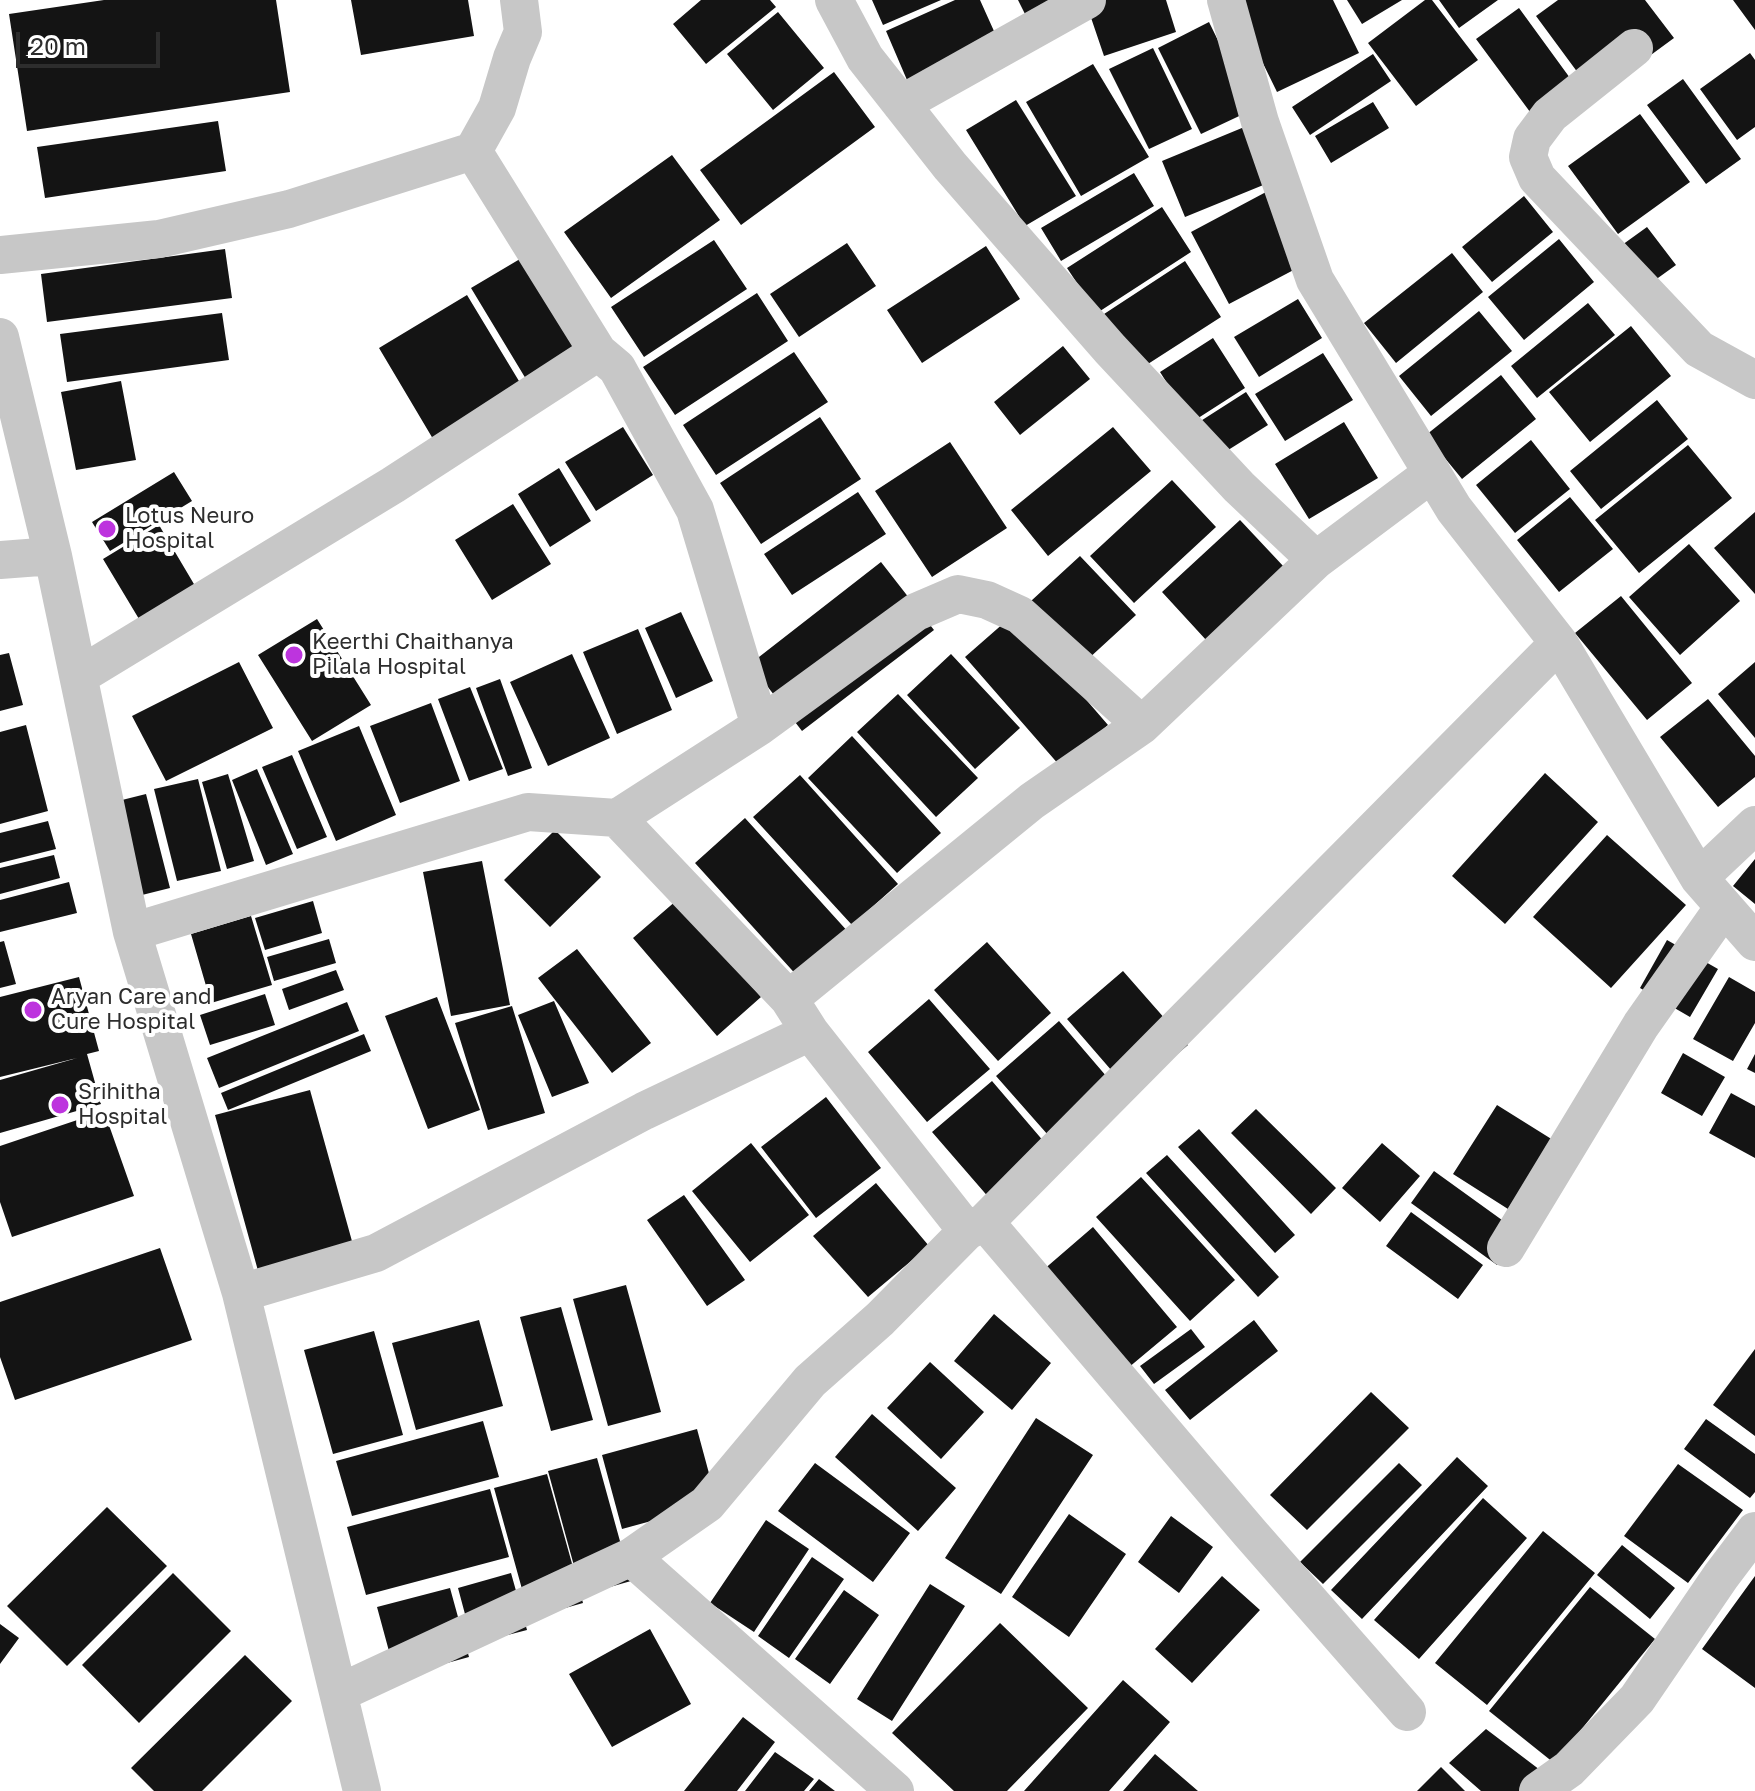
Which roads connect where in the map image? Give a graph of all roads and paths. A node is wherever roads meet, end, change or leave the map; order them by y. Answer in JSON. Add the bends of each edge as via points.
{"nodes":[{"id":1,"x":519,"y":0,"type":"edge"},
{"id":2,"x":834,"y":0,"type":"edge"},
{"id":3,"x":1087,"y":0,"type":"edge"},
{"id":4,"x":1226,"y":0,"type":"edge"},
{"id":5,"x":1634,"y":48,"type":"dead end"},
{"id":6,"x":901,"y":104,"type":"junction"},
{"id":7,"x":473,"y":151,"type":"junction"},
{"id":8,"x":0,"y":255,"type":"edge"},
{"id":9,"x":0,"y":337,"type":"edge"},
{"id":10,"x":598,"y":352,"type":"junction"},
{"id":11,"x":1755,"y":380,"type":"edge"},
{"id":12,"x":1431,"y":474,"type":"junction"},
{"id":13,"x":53,"y":556,"type":"junction"},
{"id":14,"x":0,"y":560,"type":"edge"},
{"id":15,"x":1316,"y":560,"type":"junction"},
{"id":16,"x":1559,"y":643,"type":"junction"},
{"id":17,"x":79,"y":676,"type":"junction"},
{"id":18,"x":1142,"y":725,"type":"junction"},
{"id":19,"x":760,"y":726,"type":"junction"},
{"id":20,"x":617,"y":818,"type":"junction"},
{"id":21,"x":1755,"y":825,"type":"edge"},
{"id":22,"x":1699,"y":878,"type":"junction"},
{"id":23,"x":1724,"y":907,"type":"junction"},
{"id":24,"x":132,"y":932,"type":"junction"},
{"id":25,"x":1755,"y":942,"type":"edge"},
{"id":26,"x":789,"y":999,"type":"junction"},
{"id":27,"x":810,"y":1032,"type":"junction"},
{"id":28,"x":976,"y":1226,"type":"junction"},
{"id":29,"x":1506,"y":1248,"type":"dead end"},
{"id":30,"x":241,"y":1293,"type":"junction"},
{"id":31,"x":1755,"y":1531,"type":"edge"},
{"id":32,"x":631,"y":1557,"type":"junction"},
{"id":33,"x":339,"y":1693,"type":"junction"},
{"id":34,"x":1407,"y":1712,"type":"dead end"},
{"id":35,"x":362,"y":1791,"type":"edge"},
{"id":36,"x":895,"y":1791,"type":"edge"},
{"id":37,"x":1538,"y":1791,"type":"edge"}],
"edges":[{"from":1,"to":7,"type":"street","via":[[523,32],[497,108]]},
{"from":2,"to":6,"type":"street","via":[[865,58]]},
{"from":3,"to":6,"type":"street"},
{"from":4,"to":12,"type":"street","via":[[1260,122],[1315,280]]},
{"from":5,"to":11,"type":"street","via":[[1550,115],[1532,139],[1528,157],[1537,178],[1699,349]]},
{"from":6,"to":15,"type":"street","via":[[1110,349],[1239,487]]},
{"from":7,"to":8,"type":"street","via":[[289,209],[159,239]]},
{"from":7,"to":10,"type":"street"},
{"from":9,"to":13,"type":"street"},
{"from":10,"to":17,"type":"street","via":[[393,485]]},
{"from":10,"to":19,"type":"street","via":[[617,368],[695,510]]},
{"from":12,"to":15,"type":"street"},
{"from":12,"to":16,"type":"street"},
{"from":13,"to":14,"type":"street"},
{"from":13,"to":17,"type":"street"},
{"from":15,"to":18,"type":"street"},
{"from":16,"to":22,"type":"street"},
{"from":16,"to":28,"type":"street"},
{"from":17,"to":24,"type":"street"},
{"from":18,"to":19,"type":"street","via":[[1020,615],[958,594],[916,612]]},
{"from":18,"to":26,"type":"street","via":[[1032,801]]},
{"from":19,"to":20,"type":"street"},
{"from":20,"to":24,"type":"street","via":[[528,812]]},
{"from":20,"to":26,"type":"street"},
{"from":21,"to":22,"type":"street"},
{"from":22,"to":23,"type":"street"},
{"from":23,"to":25,"type":"street"},
{"from":23,"to":29,"type":"street","via":[[1641,1025]]},
{"from":24,"to":30,"type":"street"},
{"from":26,"to":27,"type":"street"},
{"from":27,"to":28,"type":"street"},
{"from":27,"to":30,"type":"street","via":[[644,1111],[376,1253]]},
{"from":28,"to":32,"type":"street","via":[[810,1381],[707,1504]]},
{"from":28,"to":34,"type":"street"},
{"from":30,"to":33,"type":"street"},
{"from":31,"to":37,"type":"street","via":[[1637,1699],[1569,1769]]},
{"from":32,"to":33,"type":"street"},
{"from":32,"to":36,"type":"street"},
{"from":33,"to":35,"type":"street"}]}
